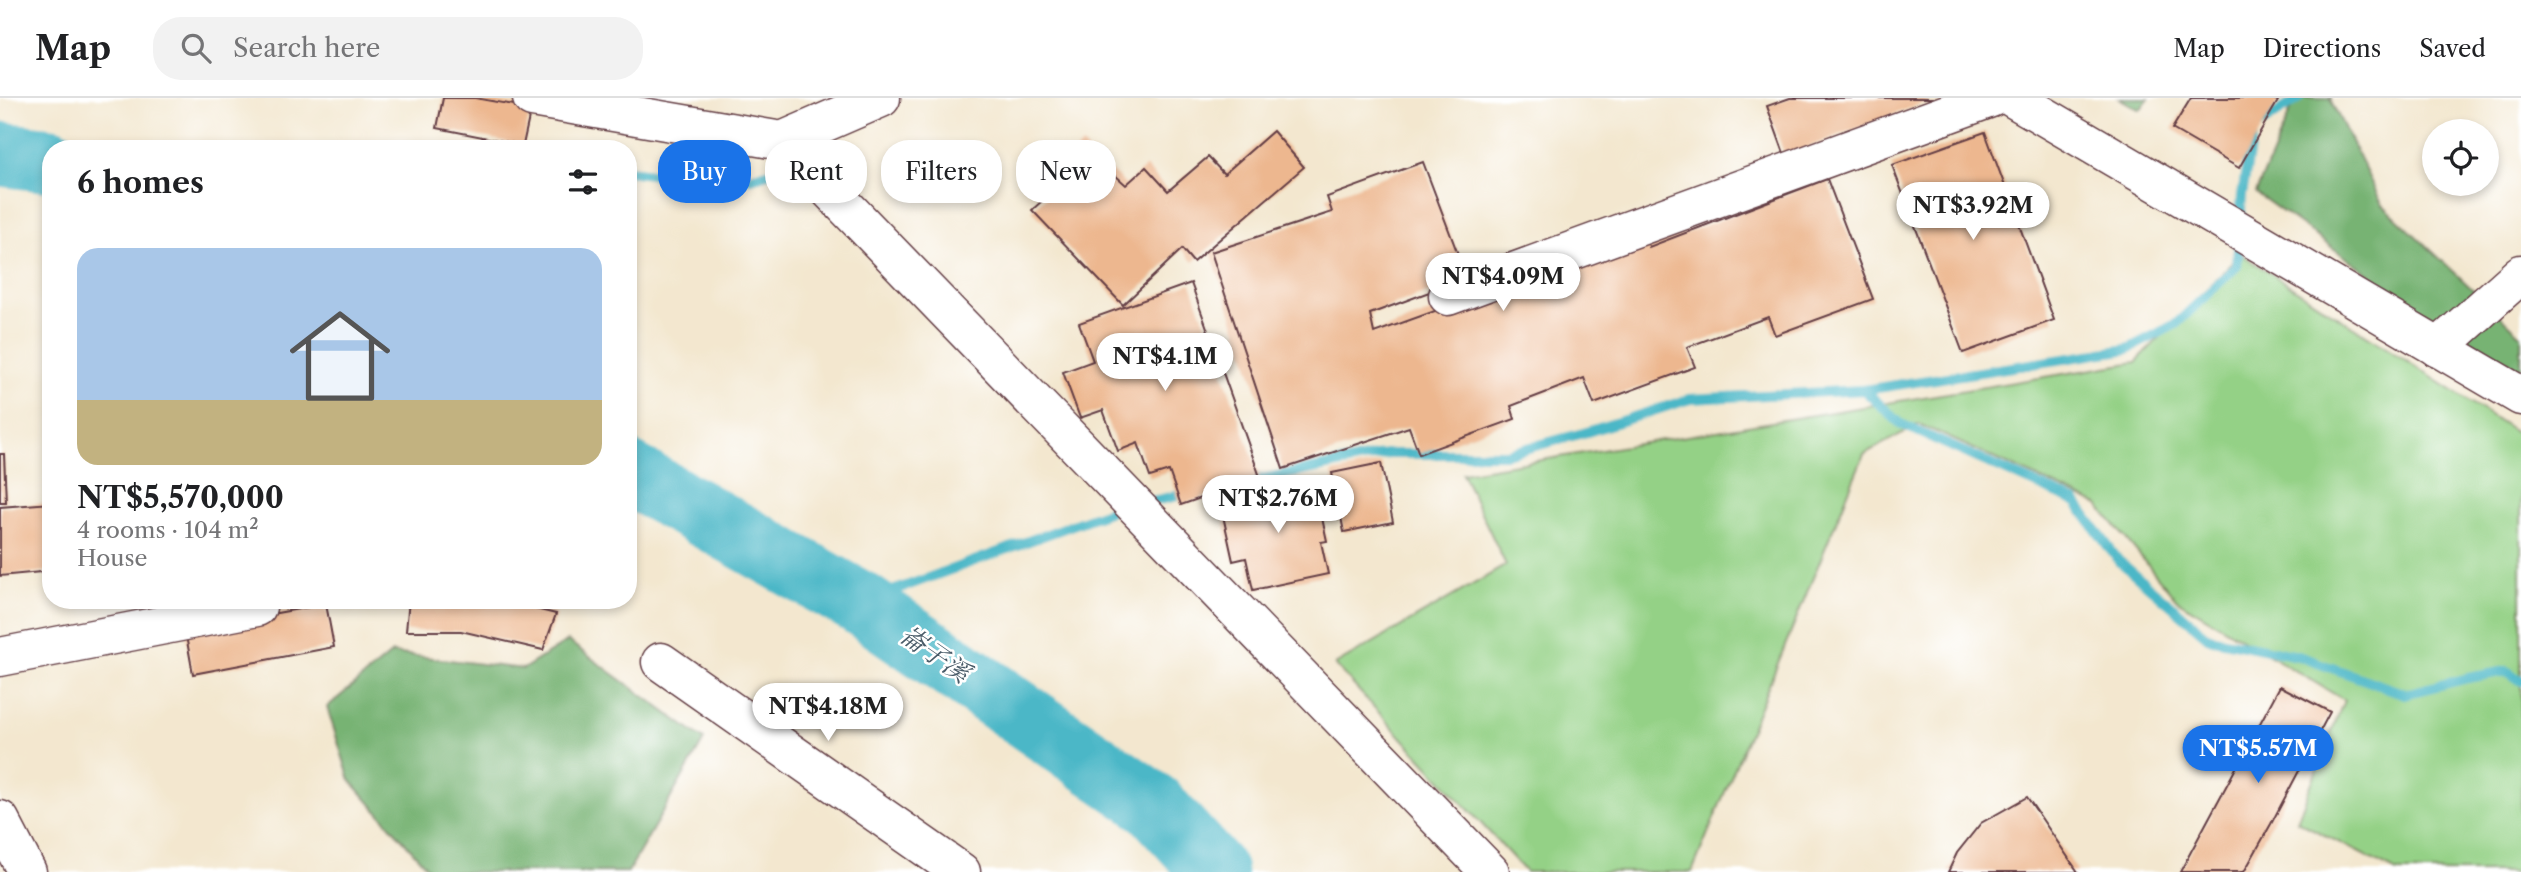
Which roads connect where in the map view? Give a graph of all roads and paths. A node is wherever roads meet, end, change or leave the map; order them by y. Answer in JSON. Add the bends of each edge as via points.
{"nodes":[{"id":1,"x":533,"y":98,"type":"edge"},
{"id":2,"x":881,"y":98,"type":"edge"},
{"id":3,"x":1991,"y":98,"type":"edge"},
{"id":4,"x":2013,"y":98,"type":"edge"},
{"id":5,"x":776,"y":140,"type":"edge"},
{"id":6,"x":784,"y":140,"type":"edge"},
{"id":7,"x":842,"y":203,"type":"edge"},
{"id":8,"x":2521,"y":274,"type":"edge"},
{"id":9,"x":1448,"y":296,"type":"dead end"},
{"id":10,"x":2438,"y":348,"type":"junction"},
{"id":11,"x":2521,"y":397,"type":"edge"},
{"id":12,"x":247,"y":609,"type":"edge"},
{"id":13,"x":0,"y":657,"type":"edge"},
{"id":14,"x":661,"y":662,"type":"dead end"},
{"id":15,"x":0,"y":820,"type":"edge"},
{"id":16,"x":27,"y":872,"type":"edge"},
{"id":17,"x":961,"y":872,"type":"edge"},
{"id":18,"x":1490,"y":872,"type":"edge"}],
"edges":[{"from":1,"to":5,"type":"street"},
{"from":2,"to":6,"type":"street"},
{"from":3,"to":9,"type":"street"},
{"from":4,"to":10,"type":"street"},
{"from":7,"to":18,"type":"street"},
{"from":8,"to":10,"type":"street"},
{"from":10,"to":11,"type":"street"},
{"from":12,"to":13,"type":"street"},
{"from":14,"to":17,"type":"street"},
{"from":15,"to":16,"type":"street"}]}
